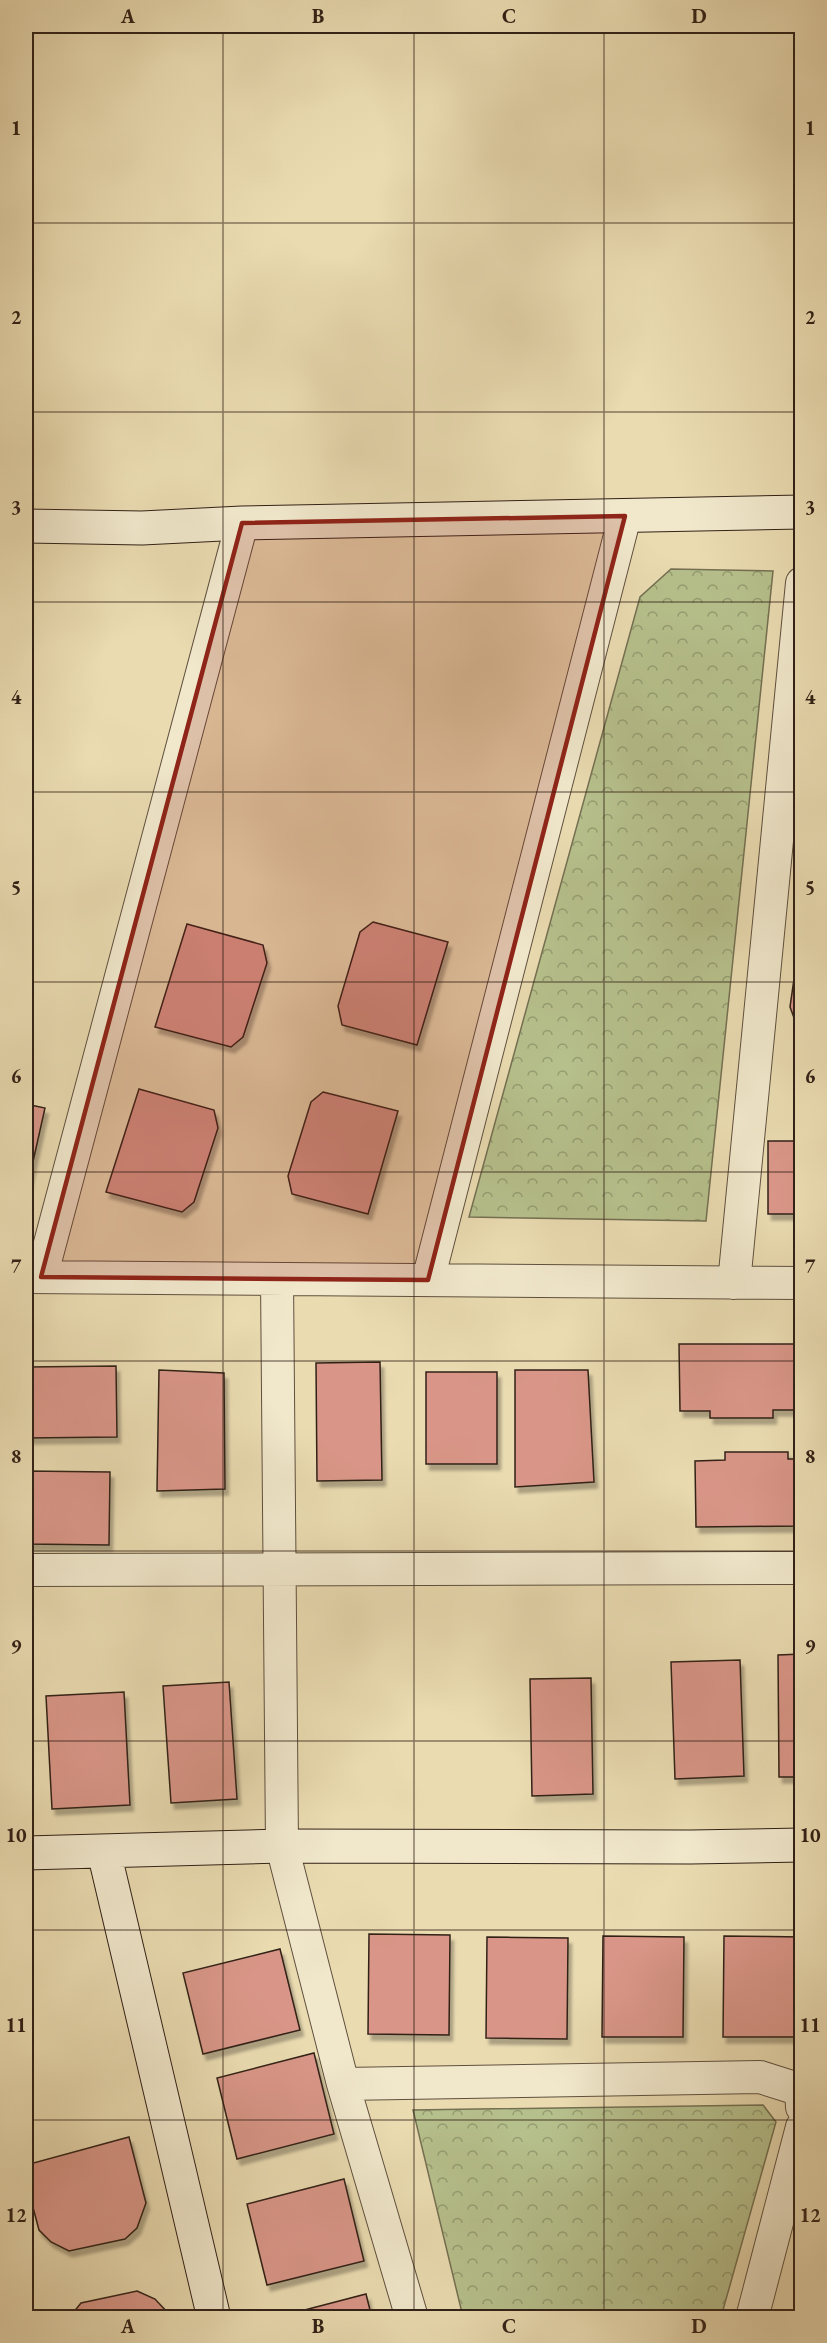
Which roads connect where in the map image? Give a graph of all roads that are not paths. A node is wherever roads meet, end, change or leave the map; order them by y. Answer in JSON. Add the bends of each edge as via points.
{"nodes":[{"id":1,"x":801,"y":512,"type":"edge"},
{"id":2,"x":624,"y":516,"type":"junction"},
{"id":3,"x":242,"y":523,"type":"junction"},
{"id":4,"x":26,"y":526,"type":"edge"},
{"id":5,"x":801,"y":583,"type":"edge"},
{"id":6,"x":33,"y":1277,"type":"edge"},
{"id":7,"x":277,"y":1279,"type":"junction"},
{"id":8,"x":428,"y":1280,"type":"junction"},
{"id":9,"x":734,"y":1283,"type":"junction"},
{"id":10,"x":801,"y":1283,"type":"edge"},
{"id":11,"x":801,"y":1568,"type":"edge"},
{"id":12,"x":26,"y":1570,"type":"edge"},
{"id":13,"x":279,"y":1571,"type":"junction"},
{"id":14,"x":801,"y":1845,"type":"edge"},
{"id":15,"x":282,"y":1846,"type":"junction"},
{"id":16,"x":104,"y":1852,"type":"junction"},
{"id":17,"x":26,"y":1853,"type":"edge"},
{"id":18,"x":343,"y":2084,"type":"junction"},
{"id":19,"x":801,"y":2107,"type":"edge"},
{"id":20,"x":801,"y":2127,"type":"edge"},
{"id":21,"x":214,"y":2318,"type":"edge"},
{"id":22,"x":412,"y":2318,"type":"edge"},
{"id":23,"x":752,"y":2318,"type":"edge"}],
"edges":[{"from":1,"to":2,"type":"street"},
{"from":2,"to":3,"type":"street"},
{"from":2,"to":8,"type":"street"},
{"from":3,"to":4,"type":"street","via":[[142,528]]},
{"from":3,"to":6,"type":"street"},
{"from":5,"to":9,"type":"street"},
{"from":6,"to":7,"type":"street"},
{"from":7,"to":8,"type":"street"},
{"from":7,"to":13,"type":"street"},
{"from":8,"to":9,"type":"street"},
{"from":9,"to":10,"type":"street"},
{"from":11,"to":13,"type":"street"},
{"from":12,"to":13,"type":"street"},
{"from":13,"to":15,"type":"street"},
{"from":14,"to":15,"type":"street"},
{"from":15,"to":16,"type":"street"},
{"from":15,"to":18,"type":"street"},
{"from":16,"to":17,"type":"street"},
{"from":16,"to":21,"type":"street"},
{"from":18,"to":19,"type":"street","via":[[760,2077],[801,2090]]},
{"from":18,"to":22,"type":"street"},
{"from":20,"to":23,"type":"street"}]}
